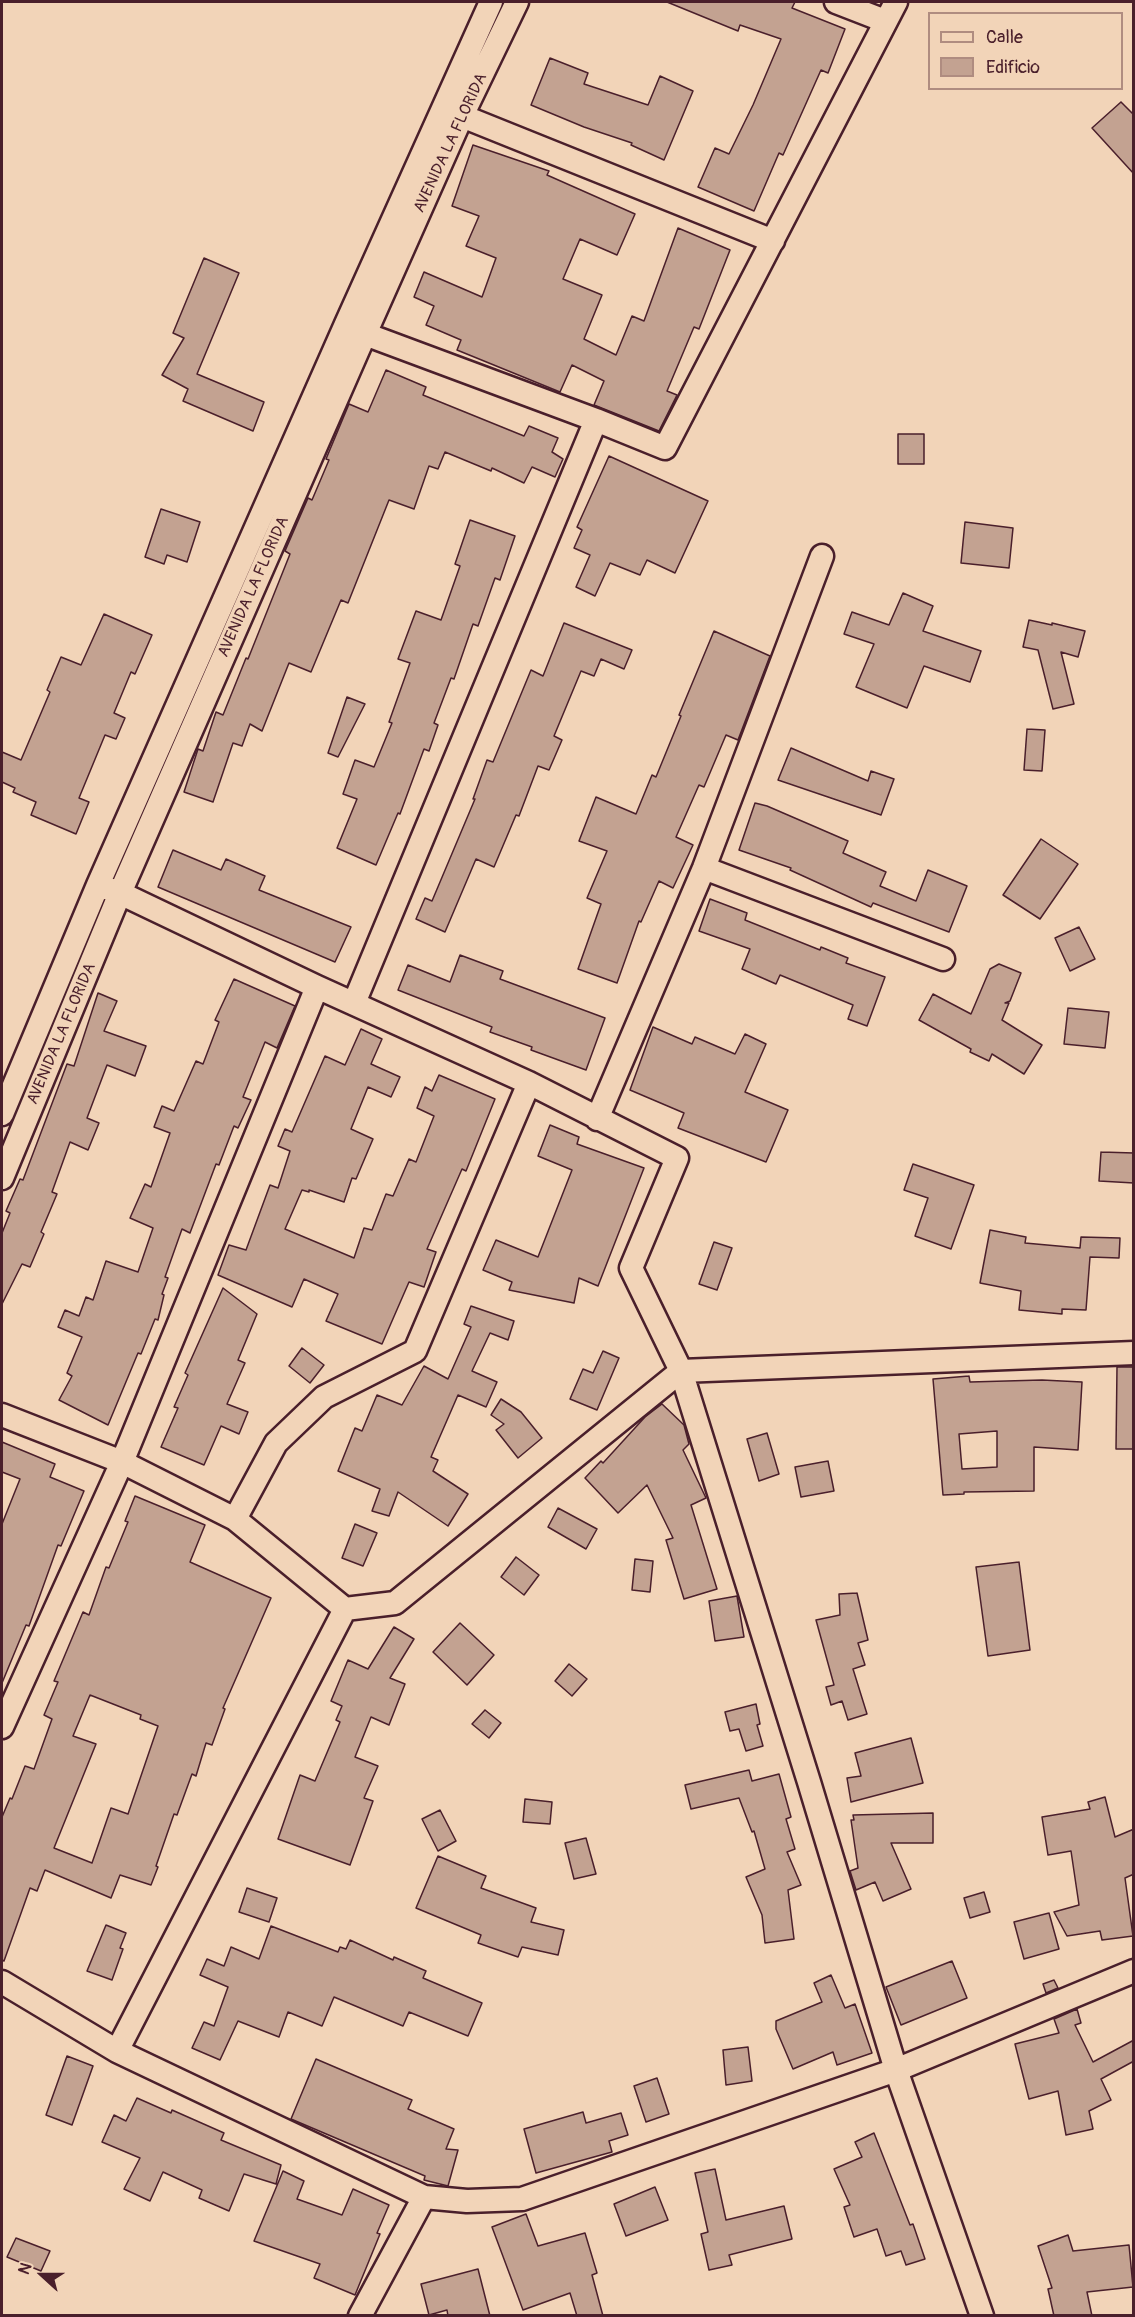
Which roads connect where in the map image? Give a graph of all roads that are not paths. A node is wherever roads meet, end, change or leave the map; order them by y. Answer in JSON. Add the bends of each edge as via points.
{"nodes":[{"id":1,"x":491,"y":2,"type":"edge"},
{"id":2,"x":517,"y":2,"type":"edge"},
{"id":3,"x":836,"y":2,"type":"edge"},
{"id":4,"x":891,"y":11,"type":"edge"},
{"id":5,"x":462,"y":116,"type":"junction"},
{"id":6,"x":773,"y":241,"type":"junction"},
{"id":7,"x":365,"y":334,"type":"junction"},
{"id":8,"x":596,"y":420,"type":"junction"},
{"id":9,"x":822,"y":556,"type":"dead end"},
{"id":10,"x":704,"y":868,"type":"junction"},
{"id":11,"x":98,"y":885,"type":"junction"},
{"id":12,"x":120,"y":893,"type":"junction"},
{"id":13,"x":943,"y":959,"type":"dead end"},
{"id":14,"x":317,"y":987,"type":"junction"},
{"id":15,"x":354,"y":1003,"type":"junction"},
{"id":16,"x":529,"y":1083,"type":"junction"},
{"id":17,"x":2,"y":1114,"type":"edge"},
{"id":18,"x":597,"y":1119,"type":"junction"},
{"id":19,"x":2,"y":1178,"type":"edge"},
{"id":20,"x":1134,"y":1353,"type":"edge"},
{"id":21,"x":681,"y":1371,"type":"junction"},
{"id":22,"x":2,"y":1414,"type":"edge"},
{"id":23,"x":122,"y":1462,"type":"junction"},
{"id":24,"x":235,"y":1519,"type":"junction"},
{"id":25,"x":345,"y":1609,"type":"junction"},
{"id":26,"x":2,"y":1727,"type":"edge"},
{"id":27,"x":1134,"y":1971,"type":"edge"},
{"id":28,"x":2,"y":1982,"type":"edge"},
{"id":29,"x":117,"y":2051,"type":"junction"},
{"id":30,"x":896,"y":2070,"type":"junction"},
{"id":31,"x":424,"y":2197,"type":"junction"},
{"id":32,"x":360,"y":2316,"type":"edge"},
{"id":33,"x":982,"y":2316,"type":"edge"}],
"edges":[{"from":1,"to":11,"type":"street"},
{"from":2,"to":5,"type":"street","name":"AVENIDA LA FLORIDA"},
{"from":3,"to":4,"type":"street"},
{"from":4,"to":6,"type":"street"},
{"from":5,"to":6,"type":"street"},
{"from":5,"to":7,"type":"street","name":"AVENIDA LA FLORIDA"},
{"from":6,"to":8,"type":"street","via":[[665,448]]},
{"from":7,"to":8,"type":"street"},
{"from":7,"to":12,"type":"street","name":"AVENIDA LA FLORIDA"},
{"from":8,"to":15,"type":"street"},
{"from":9,"to":10,"type":"street"},
{"from":10,"to":13,"type":"street"},
{"from":10,"to":18,"type":"street"},
{"from":11,"to":12,"type":"street"},
{"from":11,"to":17,"type":"street"},
{"from":12,"to":14,"type":"street"},
{"from":12,"to":19,"type":"street","name":"AVENIDA LA FLORIDA"},
{"from":14,"to":15,"type":"street"},
{"from":14,"to":23,"type":"street"},
{"from":15,"to":16,"type":"street"},
{"from":16,"to":18,"type":"street"},
{"from":16,"to":24,"type":"street","via":[[415,1351],[324,1397],[276,1443]]},
{"from":18,"to":21,"type":"street","via":[[676,1158],[631,1268]]},
{"from":20,"to":21,"type":"street"},
{"from":21,"to":25,"type":"street","via":[[395,1604]]},
{"from":21,"to":30,"type":"street"},
{"from":22,"to":23,"type":"street"},
{"from":23,"to":24,"type":"street"},
{"from":23,"to":26,"type":"street"},
{"from":24,"to":25,"type":"street"},
{"from":25,"to":29,"type":"street"},
{"from":27,"to":30,"type":"street"},
{"from":28,"to":29,"type":"street"},
{"from":29,"to":31,"type":"street"},
{"from":30,"to":31,"type":"street","via":[[522,2199]]},
{"from":30,"to":33,"type":"street"},
{"from":31,"to":32,"type":"street"}]}
